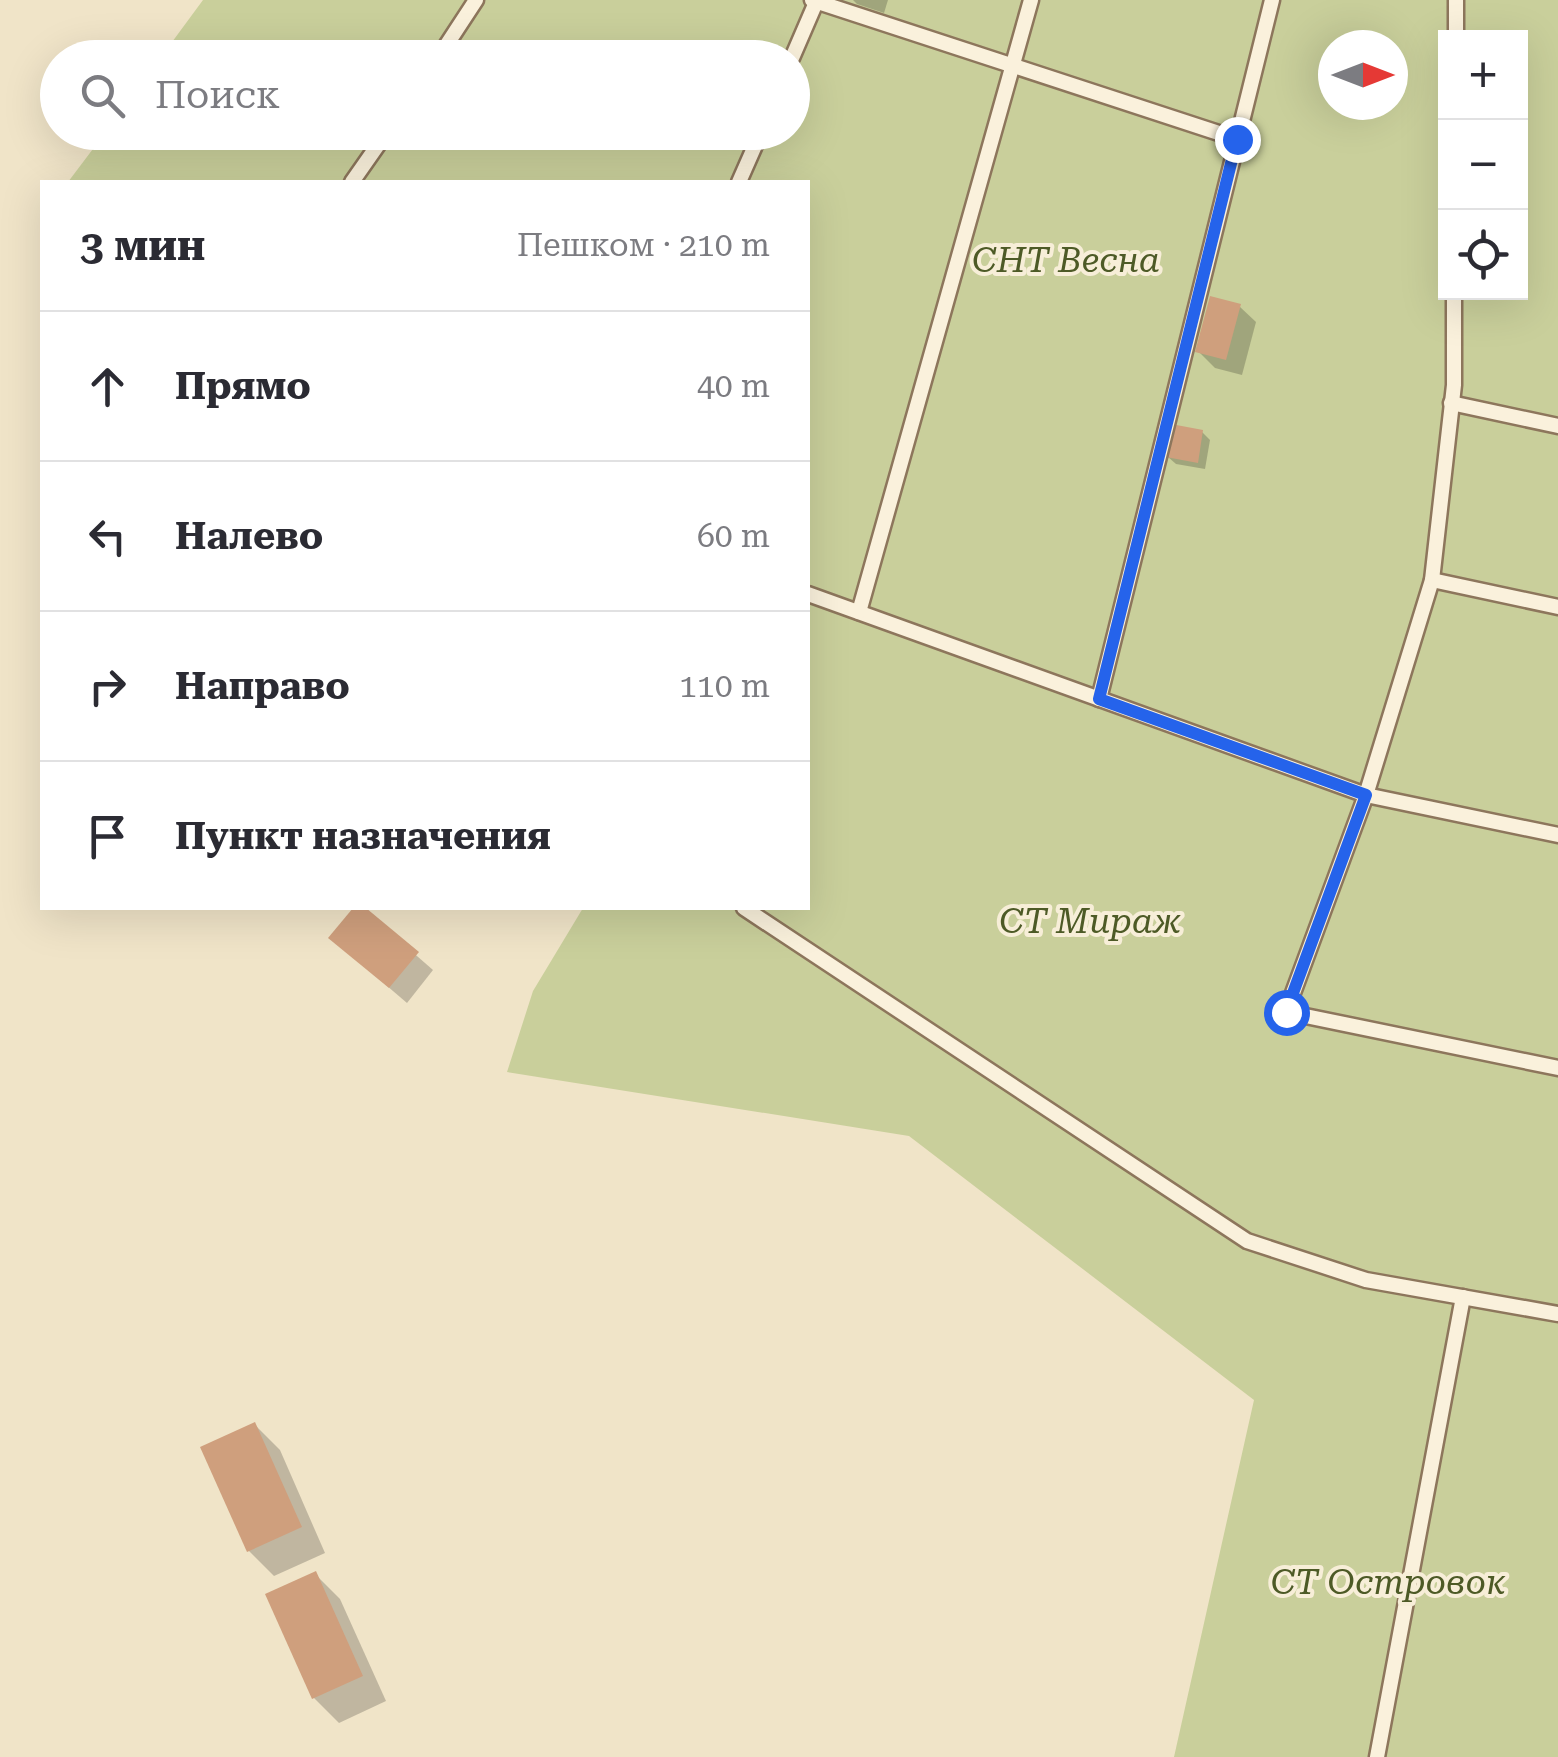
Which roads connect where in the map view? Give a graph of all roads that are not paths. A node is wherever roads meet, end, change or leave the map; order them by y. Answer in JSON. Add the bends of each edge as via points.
{"nodes":[{"id":1,"x":476,"y":0,"type":"edge"},
{"id":2,"x":1030,"y":0,"type":"edge"},
{"id":3,"x":1272,"y":0,"type":"edge"},
{"id":4,"x":1456,"y":0,"type":"edge"},
{"id":5,"x":815,"y":1,"type":"edge"},
{"id":6,"x":1456,"y":30,"type":"edge"},
{"id":7,"x":450,"y":40,"type":"edge"},
{"id":8,"x":799,"y":40,"type":"edge"},
{"id":9,"x":1014,"y":66,"type":"junction"},
{"id":10,"x":1237,"y":139,"type":"junction"},
{"id":11,"x":374,"y":150,"type":"edge"},
{"id":12,"x":753,"y":150,"type":"edge"},
{"id":13,"x":353,"y":180,"type":"edge"},
{"id":14,"x":740,"y":180,"type":"edge"},
{"id":15,"x":1454,"y":300,"type":"edge"},
{"id":16,"x":1451,"y":404,"type":"junction"},
{"id":17,"x":1558,"y":426,"type":"edge"},
{"id":18,"x":1432,"y":580,"type":"junction"},
{"id":19,"x":810,"y":595,"type":"edge"},
{"id":20,"x":1558,"y":608,"type":"edge"},
{"id":21,"x":858,"y":612,"type":"junction"},
{"id":22,"x":1099,"y":699,"type":"junction"},
{"id":23,"x":1366,"y":795,"type":"junction"},
{"id":24,"x":1558,"y":835,"type":"edge"},
{"id":25,"x":747,"y":910,"type":"edge"},
{"id":26,"x":1558,"y":1068,"type":"edge"},
{"id":27,"x":1463,"y":1297,"type":"junction"},
{"id":28,"x":1558,"y":1314,"type":"edge"},
{"id":29,"x":1377,"y":1757,"type":"edge"}],
"edges":[{"from":1,"to":7,"type":"lane"},
{"from":2,"to":9,"type":"lane"},
{"from":3,"to":10,"type":"lane"},
{"from":4,"to":6,"type":"lane"},
{"from":5,"to":8,"type":"lane"},
{"from":5,"to":9,"type":"lane"},
{"from":9,"to":10,"type":"lane"},
{"from":9,"to":21,"type":"lane"},
{"from":10,"to":22,"type":"lane"},
{"from":11,"to":13,"type":"lane"},
{"from":12,"to":14,"type":"lane"},
{"from":15,"to":16,"type":"lane"},
{"from":16,"to":17,"type":"lane"},
{"from":16,"to":18,"type":"lane"},
{"from":18,"to":20,"type":"lane"},
{"from":18,"to":23,"type":"lane"},
{"from":19,"to":21,"type":"lane"},
{"from":21,"to":22,"type":"lane"},
{"from":22,"to":23,"type":"lane"},
{"from":23,"to":24,"type":"lane"},
{"from":23,"to":26,"type":"lane","via":[[1286,1012]]},
{"from":25,"to":27,"type":"lane","via":[[1248,1241],[1366,1280]]},
{"from":27,"to":28,"type":"lane"},
{"from":27,"to":29,"type":"lane"}]}
